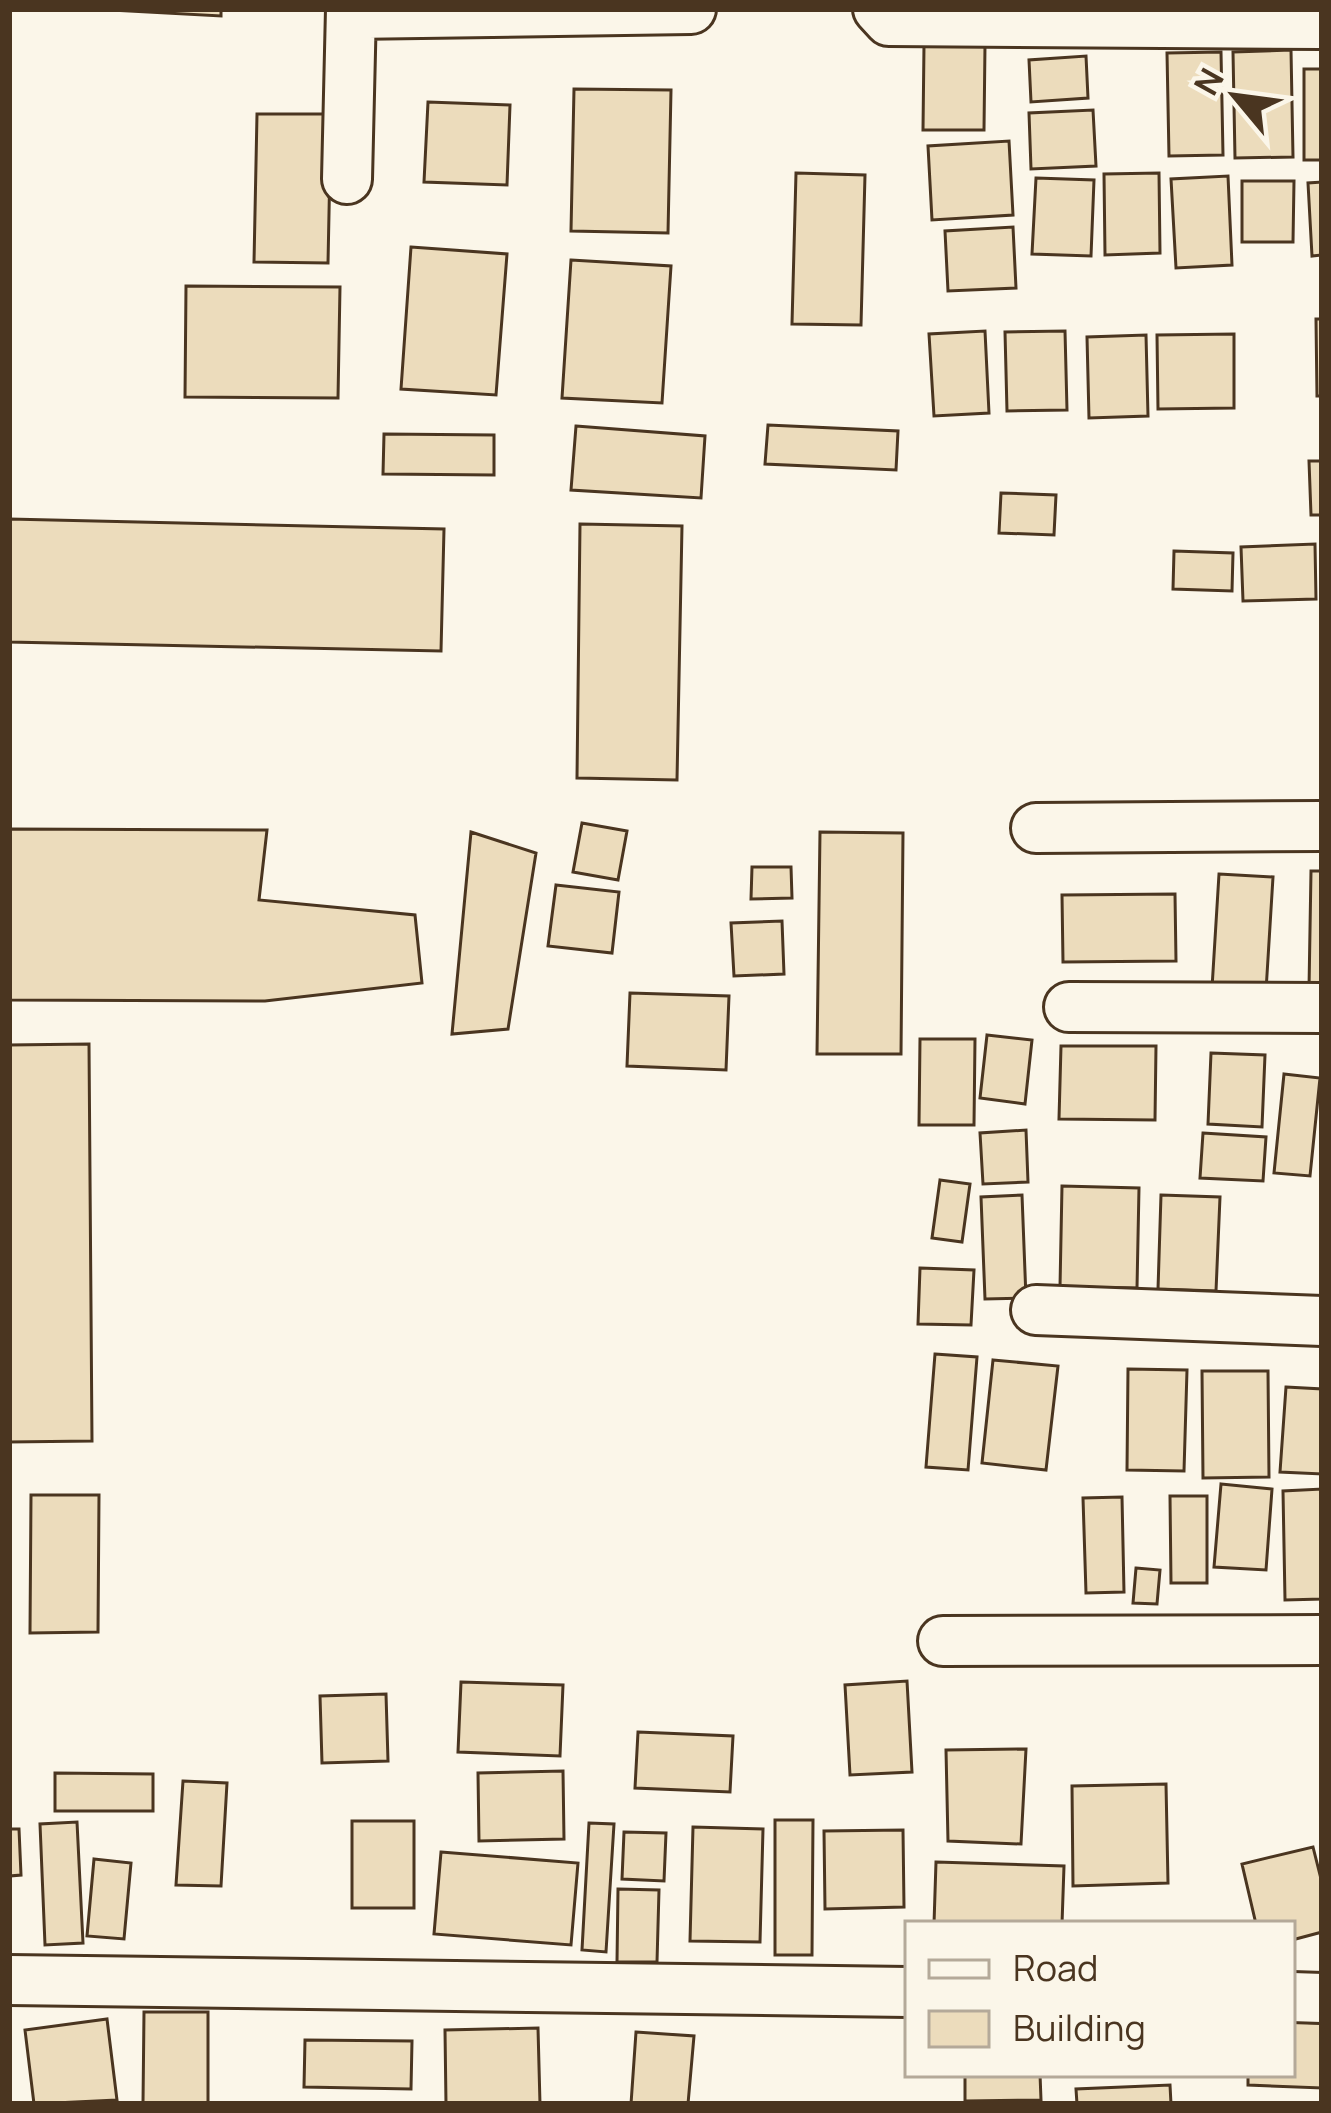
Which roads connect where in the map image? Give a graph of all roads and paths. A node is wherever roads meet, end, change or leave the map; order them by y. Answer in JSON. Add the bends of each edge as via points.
{"nodes":[{"id":1,"x":691,"y":9,"type":"edge"},
{"id":2,"x":878,"y":9,"type":"edge"},
{"id":3,"x":351,"y":11,"type":"edge"},
{"id":4,"x":1322,"y":24,"type":"edge"},
{"id":5,"x":347,"y":179,"type":"dead end"},
{"id":6,"x":1322,"y":826,"type":"edge"},
{"id":7,"x":1036,"y":828,"type":"dead end"},
{"id":8,"x":1069,"y":1007,"type":"dead end"},
{"id":9,"x":1322,"y":1008,"type":"edge"},
{"id":10,"x":1036,"y":1310,"type":"dead end"},
{"id":11,"x":1322,"y":1321,"type":"edge"},
{"id":12,"x":1322,"y":1640,"type":"edge"},
{"id":13,"x":943,"y":1641,"type":"dead end"},
{"id":14,"x":9,"y":1980,"type":"edge"},
{"id":15,"x":905,"y":1992,"type":"edge"}],
"edges":[{"from":1,"to":3,"type":"street"},
{"from":2,"to":4,"type":"street","via":[[889,21]]},
{"from":3,"to":5,"type":"street"},
{"from":6,"to":7,"type":"street"},
{"from":8,"to":9,"type":"street"},
{"from":10,"to":11,"type":"street"},
{"from":12,"to":13,"type":"street"},
{"from":14,"to":15,"type":"street"}]}
